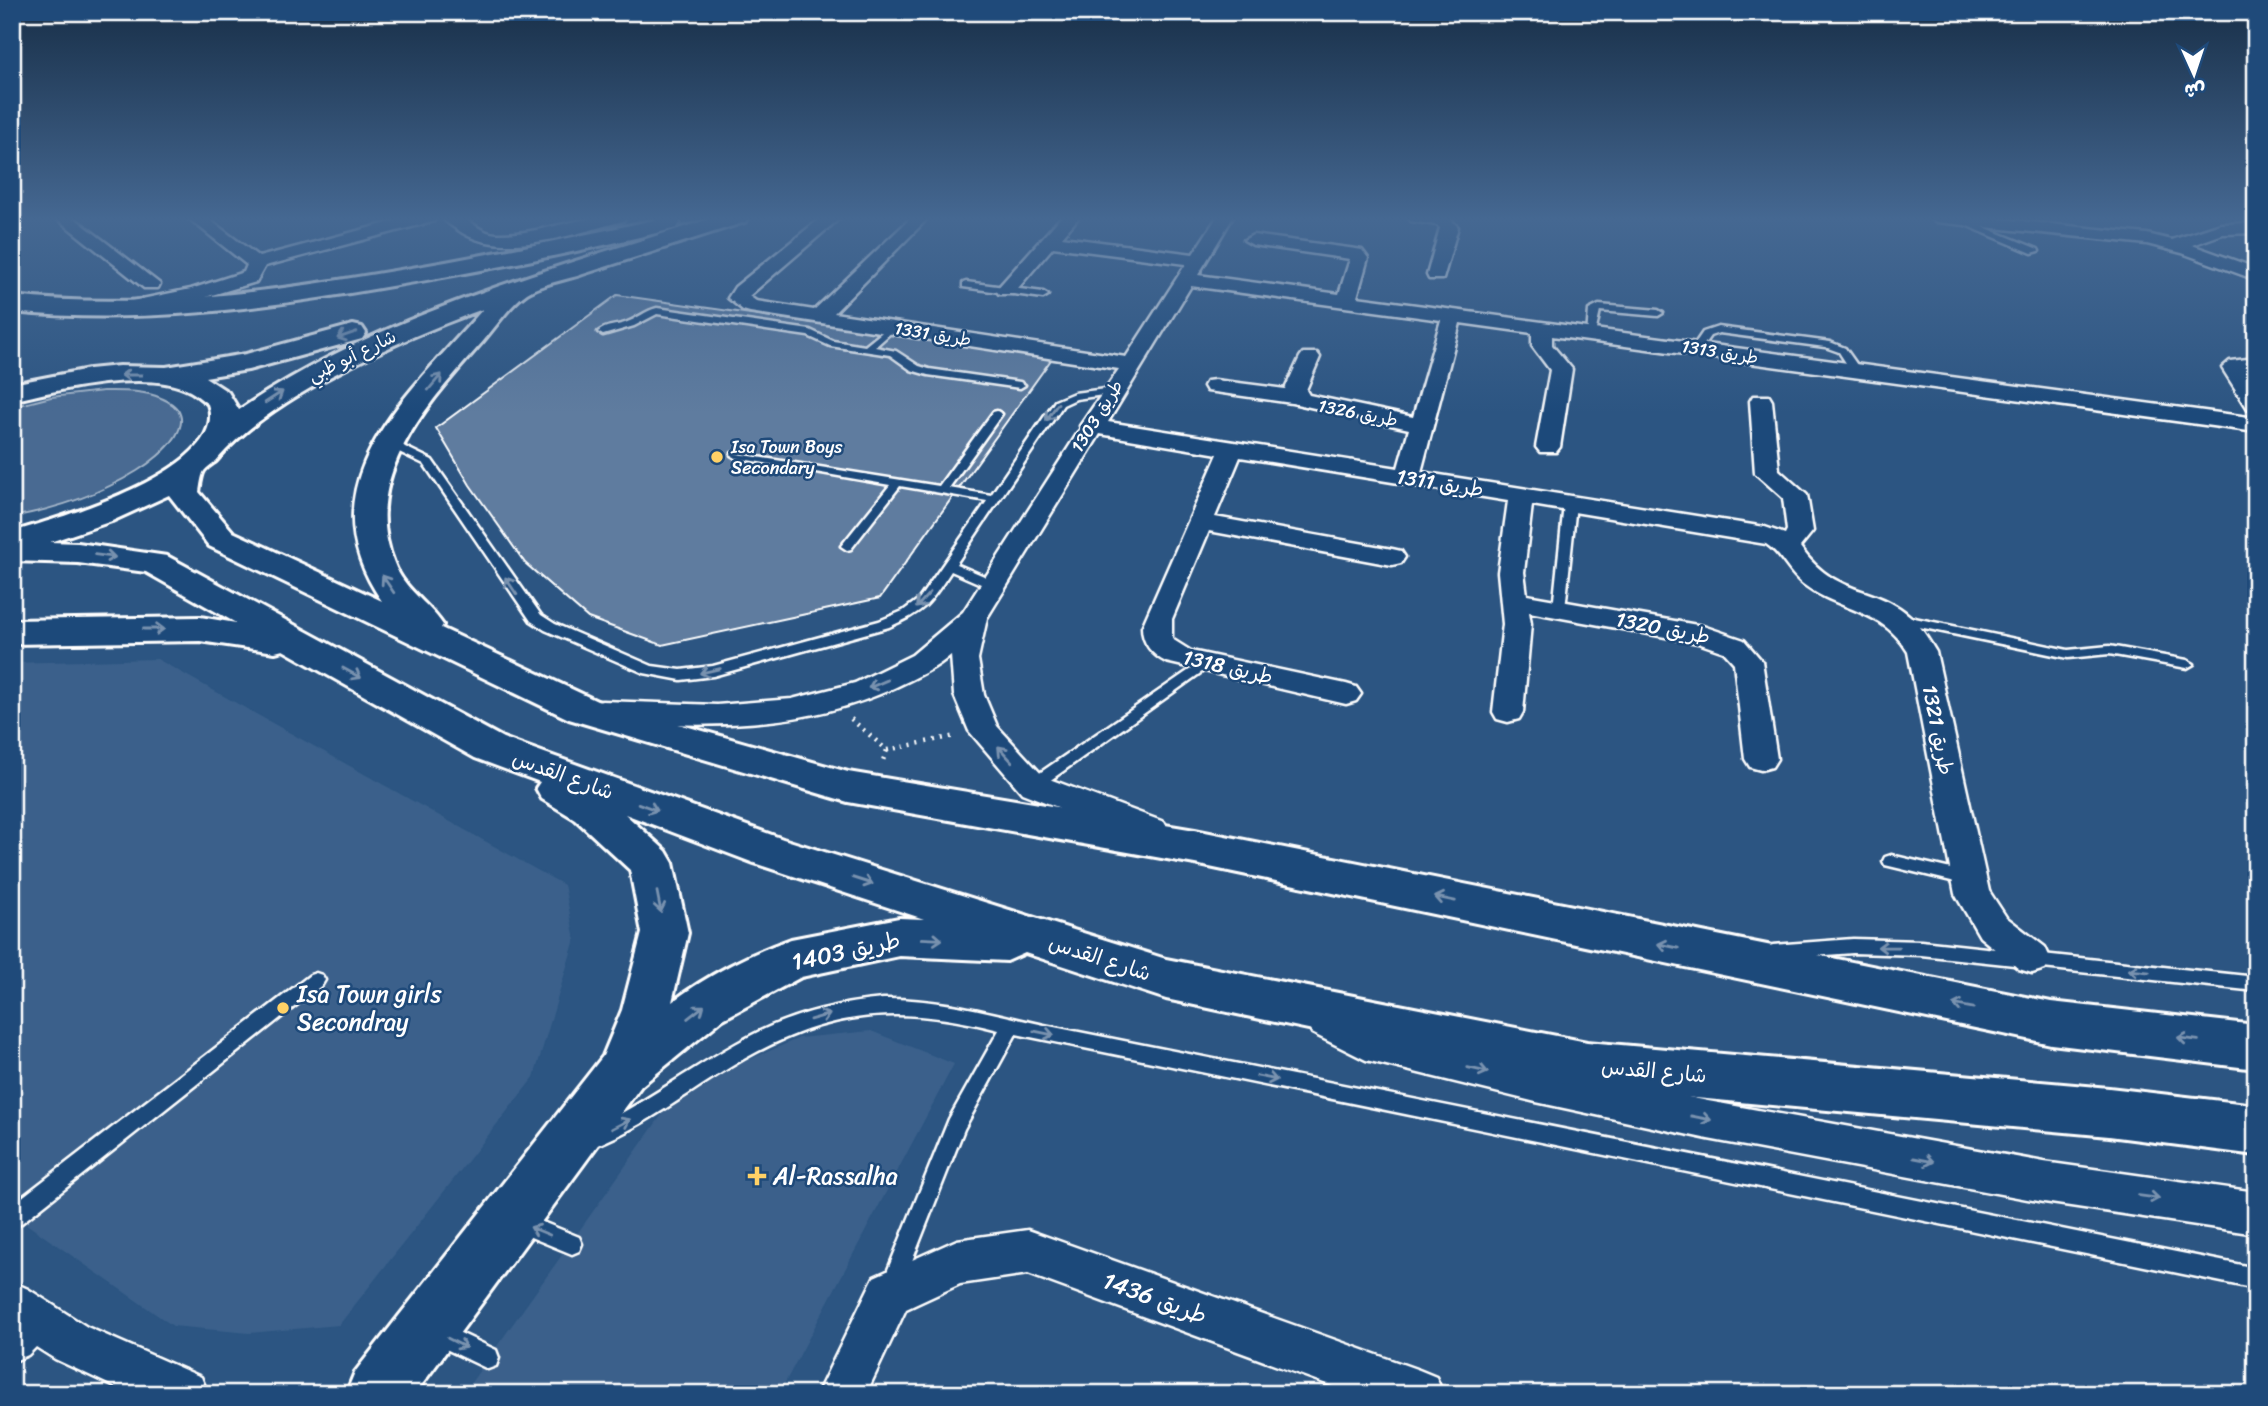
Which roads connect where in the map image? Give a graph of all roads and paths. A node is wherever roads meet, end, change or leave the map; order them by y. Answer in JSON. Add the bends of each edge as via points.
{"nodes":[{"id":1,"x":218,"y":283,"type":"edge"},
{"id":2,"x":247,"y":283,"type":"edge"},
{"id":3,"x":371,"y":283,"type":"edge"},
{"id":4,"x":498,"y":283,"type":"edge"},
{"id":5,"x":537,"y":283,"type":"edge"},
{"id":6,"x":752,"y":283,"type":"edge"},
{"id":7,"x":853,"y":283,"type":"edge"},
{"id":8,"x":1012,"y":283,"type":"edge"},
{"id":9,"x":1182,"y":283,"type":"edge"},
{"id":10,"x":1211,"y":283,"type":"edge"},
{"id":11,"x":1352,"y":283,"type":"edge"},
{"id":12,"x":966,"y":285,"type":"dead end"},
{"id":13,"x":521,"y":288,"type":"junction"},
{"id":14,"x":1006,"y":290,"type":"junction"},
{"id":15,"x":1043,"y":295,"type":"dead end"},
{"id":16,"x":266,"y":300,"type":"junction"},
{"id":17,"x":1346,"y":301,"type":"junction"},
{"id":18,"x":12,"y":304,"type":"edge"},
{"id":19,"x":88,"y":312,"type":"junction"},
{"id":20,"x":1658,"y":313,"type":"dead end"},
{"id":21,"x":1452,"y":315,"type":"junction"},
{"id":22,"x":818,"y":317,"type":"junction"},
{"id":23,"x":1542,"y":327,"type":"junction"},
{"id":24,"x":891,"y":328,"type":"junction"},
{"id":25,"x":603,"y":332,"type":"dead end"},
{"id":26,"x":1590,"y":334,"type":"junction"},
{"id":27,"x":867,"y":349,"type":"junction"},
{"id":28,"x":1310,"y":356,"type":"dead end"},
{"id":29,"x":1130,"y":364,"type":"junction"},
{"id":30,"x":2256,"y":364,"type":"edge"},
{"id":31,"x":12,"y":367,"type":"edge"},
{"id":32,"x":164,"y":376,"type":"junction"},
{"id":33,"x":94,"y":377,"type":"junction"},
{"id":34,"x":1020,"y":385,"type":"dead end"},
{"id":35,"x":1215,"y":386,"type":"dead end"},
{"id":36,"x":1114,"y":391,"type":"junction"},
{"id":37,"x":12,"y":393,"type":"edge"},
{"id":38,"x":1297,"y":397,"type":"junction"},
{"id":39,"x":1761,"y":401,"type":"dead end"},
{"id":40,"x":2256,"y":404,"type":"edge"},
{"id":41,"x":997,"y":414,"type":"dead end"},
{"id":42,"x":1421,"y":425,"type":"junction"},
{"id":43,"x":2256,"y":425,"type":"edge"},
{"id":44,"x":1091,"y":426,"type":"junction"},
{"id":45,"x":218,"y":437,"type":"junction"},
{"id":46,"x":390,"y":439,"type":"junction"},
{"id":47,"x":1548,"y":447,"type":"dead end"},
{"id":48,"x":1232,"y":449,"type":"junction"},
{"id":49,"x":736,"y":455,"type":"dead end"},
{"id":50,"x":189,"y":467,"type":"junction"},
{"id":51,"x":1407,"y":478,"type":"junction"},
{"id":52,"x":898,"y":482,"type":"junction"},
{"id":53,"x":942,"y":490,"type":"junction"},
{"id":54,"x":1521,"y":496,"type":"junction"},
{"id":55,"x":994,"y":499,"type":"junction"},
{"id":56,"x":1570,"y":504,"type":"junction"},
{"id":57,"x":1200,"y":522,"type":"junction"},
{"id":58,"x":12,"y":542,"type":"edge"},
{"id":59,"x":847,"y":546,"type":"dead end"},
{"id":60,"x":1788,"y":546,"type":"junction"},
{"id":61,"x":12,"y":551,"type":"edge"},
{"id":62,"x":1392,"y":556,"type":"dead end"},
{"id":63,"x":949,"y":565,"type":"junction"},
{"id":64,"x":994,"y":585,"type":"junction"},
{"id":65,"x":1514,"y":601,"type":"junction"},
{"id":66,"x":1559,"y":609,"type":"junction"},
{"id":67,"x":973,"y":618,"type":"junction"},
{"id":68,"x":1900,"y":619,"type":"junction"},
{"id":69,"x":12,"y":632,"type":"edge"},
{"id":70,"x":295,"y":642,"type":"junction"},
{"id":71,"x":454,"y":647,"type":"junction"},
{"id":72,"x":2187,"y":663,"type":"dead end"},
{"id":73,"x":1204,"y":664,"type":"junction"},
{"id":74,"x":1346,"y":694,"type":"dead end"},
{"id":75,"x":832,"y":702,"type":"junction"},
{"id":76,"x":583,"y":710,"type":"junction"},
{"id":77,"x":1508,"y":712,"type":"dead end"},
{"id":78,"x":984,"y":731,"type":"junction"},
{"id":79,"x":489,"y":748,"type":"junction"},
{"id":80,"x":887,"y":750,"type":"junction"},
{"id":81,"x":1761,"y":759,"type":"dead end"},
{"id":82,"x":1033,"y":785,"type":"junction"},
{"id":83,"x":871,"y":791,"type":"junction"},
{"id":84,"x":1195,"y":847,"type":"junction"},
{"id":85,"x":1891,"y":861,"type":"dead end"},
{"id":86,"x":1968,"y":879,"type":"junction"},
{"id":87,"x":1059,"y":944,"type":"junction"},
{"id":88,"x":1723,"y":958,"type":"junction"},
{"id":89,"x":2032,"y":958,"type":"junction"},
{"id":90,"x":316,"y":980,"type":"dead end"},
{"id":91,"x":2256,"y":984,"type":"edge"},
{"id":92,"x":1300,"y":1007,"type":"junction"},
{"id":93,"x":1012,"y":1026,"type":"junction"},
{"id":94,"x":2256,"y":1047,"type":"edge"},
{"id":95,"x":623,"y":1070,"type":"junction"},
{"id":96,"x":2256,"y":1130,"type":"edge"},
{"id":97,"x":559,"y":1153,"type":"junction"},
{"id":98,"x":2256,"y":1213,"type":"edge"},
{"id":99,"x":12,"y":1218,"type":"edge"},
{"id":100,"x":509,"y":1219,"type":"junction"},
{"id":101,"x":572,"y":1244,"type":"dead end"},
{"id":102,"x":2256,"y":1279,"type":"edge"},
{"id":103,"x":890,"y":1293,"type":"junction"},
{"id":104,"x":19,"y":1321,"type":"edge"},
{"id":105,"x":427,"y":1327,"type":"junction"},
{"id":106,"x":488,"y":1358,"type":"dead end"},
{"id":107,"x":184,"y":1394,"type":"edge"},
{"id":108,"x":377,"y":1394,"type":"edge"},
{"id":109,"x":841,"y":1394,"type":"edge"},
{"id":110,"x":1419,"y":1394,"type":"edge"}],
"edges":[{"from":1,"to":19,"type":"street","via":[[175,299]]},
{"from":2,"to":16,"type":"street","via":[[243,291]]},
{"from":3,"to":16,"type":"main road"},
{"from":4,"to":32,"type":"main road","name":"شارع أبو ظبي","one_way":true,"via":[[327,342]]},
{"from":5,"to":13,"type":"main road","name":"شارع أبو ظبي"},
{"from":6,"to":22,"type":"street","name":"طريق 1331","via":[[738,298],[750,306]]},
{"from":7,"to":22,"type":"street"},
{"from":8,"to":14,"type":"street"},
{"from":9,"to":29,"type":"street","name":"طريق 1303"},
{"from":10,"to":17,"type":"street","name":"طريق 1313"},
{"from":11,"to":17,"type":"street"},
{"from":12,"to":14,"type":"lane"},
{"from":45,"to":13,"type":"main road","name":"شارع أبو ظبي","one_way":true,"via":[[281,393],[350,354]]},
{"from":46,"to":13,"type":"main road","one_way":true,"via":[[499,306]]},
{"from":14,"to":15,"type":"lane"},
{"from":16,"to":19,"type":"main road","via":[[180,310]]},
{"from":17,"to":21,"type":"street","name":"طريق 1313"},
{"from":18,"to":19,"type":"main road"},
{"from":20,"to":26,"type":"lane","via":[[1599,308],[1594,310]]},
{"from":21,"to":23,"type":"street","name":"طريق 1313"},
{"from":21,"to":42,"type":"street","name":"طريق 1326"},
{"from":22,"to":24,"type":"street","name":"طريق 1331"},
{"from":23,"to":26,"type":"street","name":"طريق 1313"},
{"from":23,"to":47,"type":"street","via":[[1542,346],[1561,369]]},
{"from":24,"to":27,"type":"lane"},
{"from":24,"to":29,"type":"street","name":"طريق 1331"},
{"from":25,"to":27,"type":"lane","via":[[657,311],[810,333],[831,343]]},
{"from":26,"to":43,"type":"street","name":"طريق 1313","via":[[1859,375]]},
{"from":27,"to":34,"type":"lane","via":[[899,356],[928,372]]},
{"from":28,"to":38,"type":"street","name":"طريق 1326","via":[[1295,390]]},
{"from":29,"to":36,"type":"street","name":"طريق 1303"},
{"from":30,"to":40,"type":"street","via":[[2234,368]]},
{"from":31,"to":33,"type":"main road"},
{"from":32,"to":33,"type":"main road","one_way":true},
{"from":32,"to":45,"type":"main road","via":[[201,386],[223,403],[225,419]]},
{"from":33,"to":37,"type":"main road"},
{"from":35,"to":38,"type":"street"},
{"from":36,"to":44,"type":"street","name":"طريق 1303"},
{"from":36,"to":55,"type":"lane","one_way":true,"via":[[1074,396],[1059,403]]},
{"from":38,"to":42,"type":"street","name":"طريق 1326","via":[[1312,404]]},
{"from":39,"to":60,"type":"street","via":[[1767,473],[1797,499],[1800,531]]},
{"from":41,"to":53,"type":"lane"},
{"from":42,"to":51,"type":"street","name":"طريق 1326"},
{"from":44,"to":48,"type":"street","name":"طريق 1311"},
{"from":44,"to":64,"type":"street","name":"طريق 1303"},
{"from":45,"to":50,"type":"main road","name":"شارع أبو ظبي"},
{"from":63,"to":46,"type":"lane","one_way":true,"via":[[924,602],[884,624],[713,671],[649,670],[536,618],[428,462]]},
{"from":71,"to":46,"type":"main road","one_way":true,"via":[[413,616],[385,582],[369,546],[365,510],[373,474]]},
{"from":48,"to":51,"type":"street","name":"طريق 1311"},
{"from":48,"to":57,"type":"street","name":"طريق 1318"},
{"from":49,"to":52,"type":"lane"},
{"from":50,"to":58,"type":"main road","name":"شارع أبو ظبي","via":[[117,508]]},
{"from":50,"to":71,"type":"main road","via":[[183,493],[220,539]]},
{"from":51,"to":54,"type":"street","name":"طريق 1311"},
{"from":52,"to":53,"type":"lane"},
{"from":52,"to":59,"type":"lane"},
{"from":53,"to":55,"type":"lane"},
{"from":54,"to":56,"type":"street","name":"طريق 1311"},
{"from":54,"to":65,"type":"street","via":[[1511,572]]},
{"from":55,"to":63,"type":"lane"},
{"from":56,"to":60,"type":"street","name":"طريق 1311","via":[[1765,536]]},
{"from":56,"to":66,"type":"lane"},
{"from":57,"to":62,"type":"street"},
{"from":57,"to":73,"type":"street","name":"طريق 1318","via":[[1154,628],[1171,654]]},
{"from":60,"to":68,"type":"street","name":"طريق 1321","via":[[1809,577]]},
{"from":61,"to":70,"type":"main road","name":"شارع القدس","one_way":true,"via":[[78,553],[155,563]]},
{"from":63,"to":64,"type":"lane"},
{"from":64,"to":67,"type":"street","name":"طريق 1303"},
{"from":65,"to":66,"type":"street","name":"طريق 1320"},
{"from":65,"to":77,"type":"street","via":[[1517,624]]},
{"from":66,"to":81,"type":"street","name":"طريق 1320","via":[[1703,635],[1734,646],[1748,662]]},
{"from":67,"to":75,"type":"street","name":"طريق 1303","one_way":true,"via":[[932,655],[886,681]]},
{"from":67,"to":78,"type":"street","name":"طريق 1303","via":[[964,659],[969,695]]},
{"from":68,"to":72,"type":"lane","via":[[2068,654],[2109,650]]},
{"from":68,"to":86,"type":"street","name":"طريق 1321","via":[[1923,652]]},
{"from":69,"to":70,"type":"main road","one_way":true,"via":[[200,629]]},
{"from":70,"to":79,"type":"main road","name":"شارع القدس","one_way":true},
{"from":71,"to":76,"type":"main road"},
{"from":73,"to":74,"type":"street","name":"طريق 1318"},
{"from":73,"to":82,"type":"lane"},
{"from":75,"to":76,"type":"street","name":"طريق 1303","via":[[760,714],[693,717]]},
{"from":75,"to":80,"type":"path"},
{"from":76,"to":83,"type":"main road"},
{"from":78,"to":80,"type":"path"},
{"from":82,"to":78,"type":"street","name":"طريق 1303","one_way":true},
{"from":79,"to":87,"type":"main road","name":"شارع القدس","one_way":true,"via":[[769,851]]},
{"from":79,"to":95,"type":"main road","name":"طريق 1403","one_way":true,"via":[[590,807],[651,863],[665,933],[646,1010]]},
{"from":80,"to":83,"type":"path"},
{"from":82,"to":84,"type":"street","name":"طريق 1303"},
{"from":83,"to":84,"type":"main road"},
{"from":88,"to":84,"type":"main road","one_way":true},
{"from":85,"to":86,"type":"lane"},
{"from":86,"to":89,"type":"street","name":"طريق 1321","via":[[1980,910],[1993,927]]},
{"from":87,"to":92,"type":"main road","name":"شارع القدس","via":[[1166,979]]},
{"from":95,"to":87,"type":"main road","name":"طريق 1403","one_way":true,"via":[[706,1004],[791,959],[899,937]]},
{"from":89,"to":88,"type":"lane","one_way":true,"via":[[1853,946]]},
{"from":94,"to":88,"type":"main road","one_way":true,"via":[[2052,1023]]},
{"from":91,"to":89,"type":"lane","one_way":true},
{"from":90,"to":99,"type":"lane"},
{"from":92,"to":96,"type":"main road","name":"شارع القدس","via":[[1587,1065],[2109,1112]]},
{"from":92,"to":98,"type":"street","one_way":true,"via":[[1366,1043],[1536,1084],[2044,1182]]},
{"from":97,"to":93,"type":"lane","one_way":true,"via":[[639,1115],[748,1046],[825,1015],[904,1006]]},
{"from":93,"to":102,"type":"lane","one_way":true},
{"from":93,"to":103,"type":"lane","via":[[956,1125]]},
{"from":95,"to":97,"type":"main road","name":"طريق 1403"},
{"from":97,"to":100,"type":"main road","name":"طريق 1403"},
{"from":101,"to":100,"type":"lane","one_way":true},
{"from":100,"to":105,"type":"main road","name":"طريق 1403"},
{"from":103,"to":109,"type":"street"},
{"from":103,"to":110,"type":"street","name":"طريق 1436","via":[[957,1262],[1028,1252]]},
{"from":104,"to":107,"type":"street"},
{"from":105,"to":106,"type":"lane","one_way":true},
{"from":105,"to":108,"type":"main road","name":"طريق 1403"}]}
